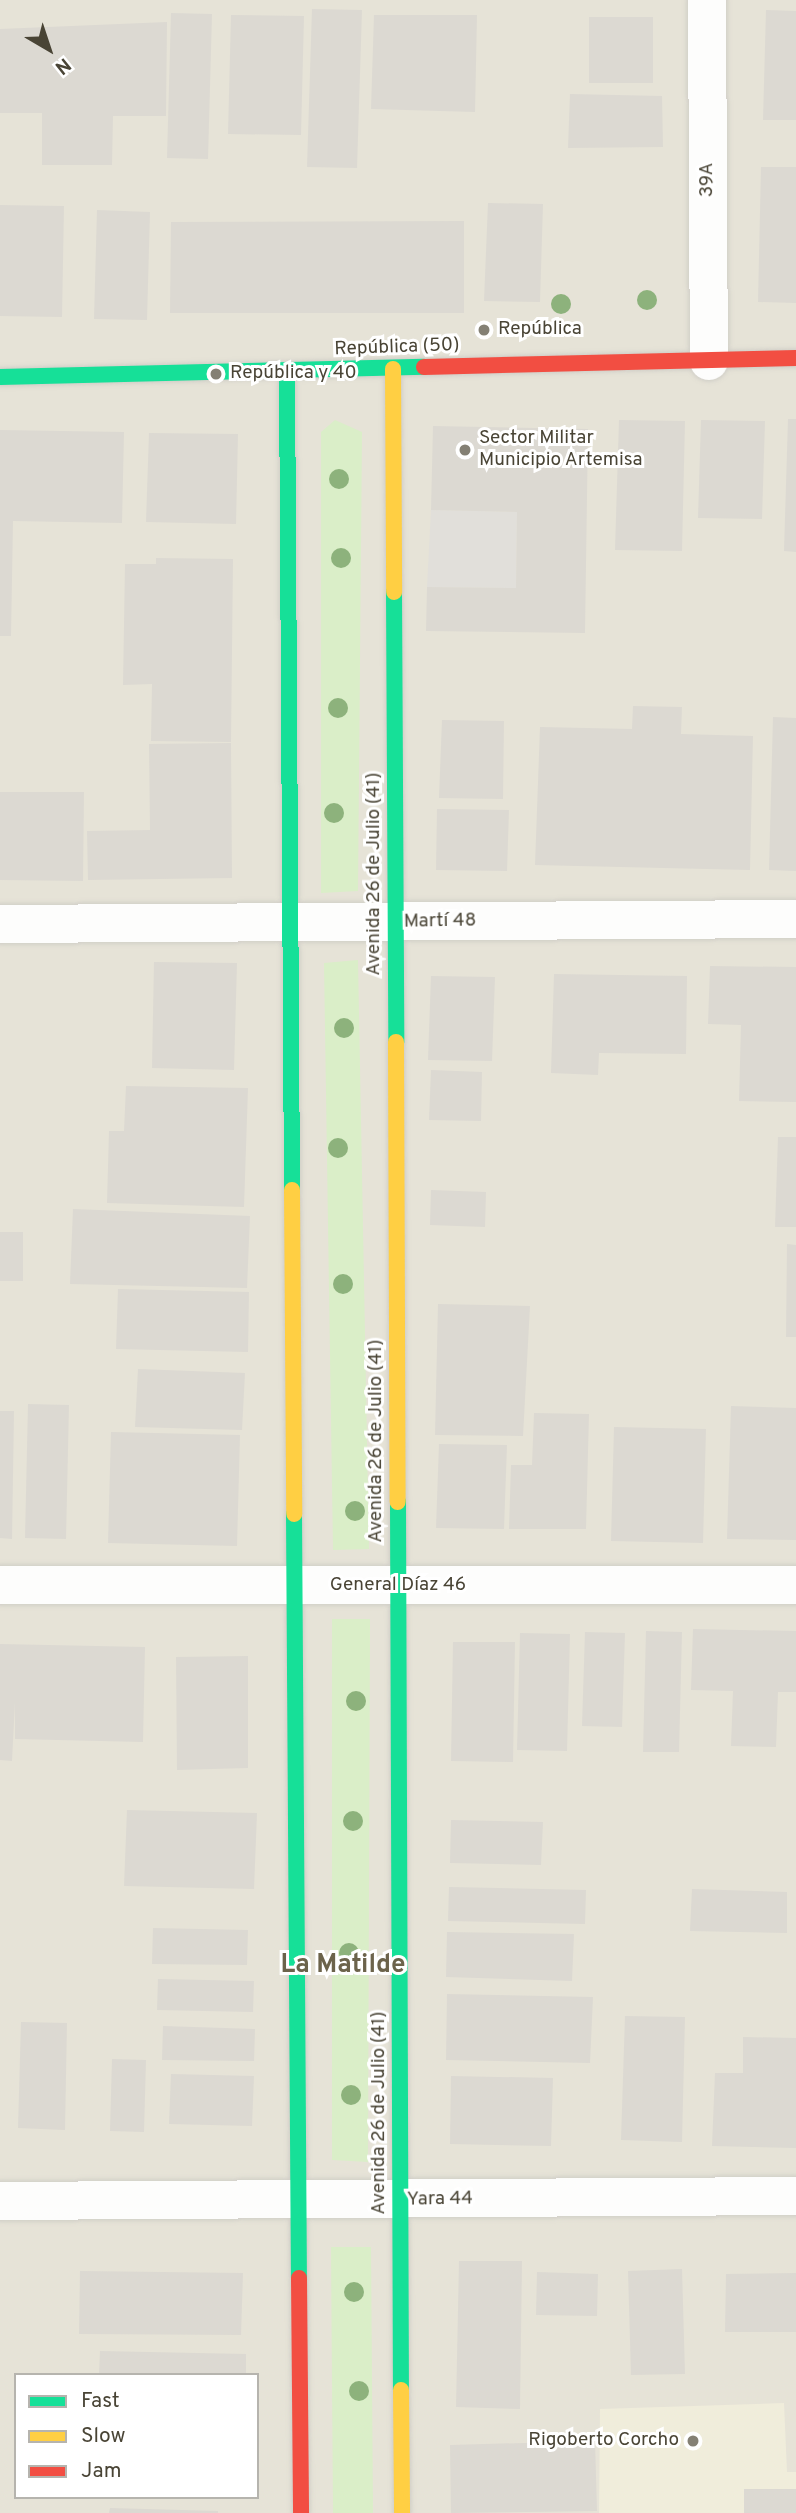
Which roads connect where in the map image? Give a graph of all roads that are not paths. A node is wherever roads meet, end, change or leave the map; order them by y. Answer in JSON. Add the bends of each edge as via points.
{"nodes":[{"id":1,"x":707,"y":0,"type":"edge"},
{"id":2,"x":796,"y":358,"type":"edge"},
{"id":3,"x":709,"y":361,"type":"junction"},
{"id":4,"x":393,"y":369,"type":"junction"},
{"id":5,"x":288,"y":372,"type":"junction"},
{"id":6,"x":0,"y":377,"type":"edge"},
{"id":7,"x":796,"y":919,"type":"edge"},
{"id":8,"x":291,"y":922,"type":"junction"},
{"id":9,"x":396,"y":923,"type":"junction"},
{"id":10,"x":0,"y":925,"type":"edge"},
{"id":11,"x":0,"y":1585,"type":"edge"},
{"id":12,"x":796,"y":1585,"type":"edge"},
{"id":13,"x":295,"y":1586,"type":"junction"},
{"id":14,"x":399,"y":1587,"type":"junction"},
{"id":15,"x":796,"y":2196,"type":"edge"},
{"id":16,"x":401,"y":2200,"type":"junction"},
{"id":17,"x":0,"y":2201,"type":"edge"},
{"id":18,"x":299,"y":2201,"type":"junction"},
{"id":19,"x":301,"y":2513,"type":"edge"},
{"id":20,"x":402,"y":2513,"type":"edge"}],
"edges":[{"from":1,"to":3,"type":"street","name":"39A"},
{"from":2,"to":3,"type":"main road","name":"República (50)"},
{"from":3,"to":4,"type":"main road","name":"República (50)"},
{"from":4,"to":5,"type":"main road","name":"República (50)"},
{"from":4,"to":9,"type":"main road","name":"Avenida 26 de Julio (41)"},
{"from":5,"to":6,"type":"main road","name":"República (50)"},
{"from":5,"to":8,"type":"main road"},
{"from":7,"to":9,"type":"street","name":"Martí 48"},
{"from":8,"to":9,"type":"street","name":"Martí 48"},
{"from":8,"to":10,"type":"street","name":"Martí 48"},
{"from":8,"to":13,"type":"main road"},
{"from":9,"to":14,"type":"main road","name":"Avenida 26 de Julio (41)"},
{"from":11,"to":13,"type":"street","name":"General Díaz 46"},
{"from":12,"to":14,"type":"street","name":"General Díaz 46"},
{"from":13,"to":14,"type":"street","name":"General Díaz 46"},
{"from":13,"to":18,"type":"main road"},
{"from":14,"to":16,"type":"main road","name":"Avenida 26 de Julio (41)"},
{"from":15,"to":16,"type":"street","name":"Yara 44"},
{"from":16,"to":18,"type":"street","name":"Yara 44"},
{"from":16,"to":20,"type":"main road","name":"Avenida 26 de Julio (41)"},
{"from":17,"to":18,"type":"street","name":"Yara 44"},
{"from":18,"to":19,"type":"main road"}]}
